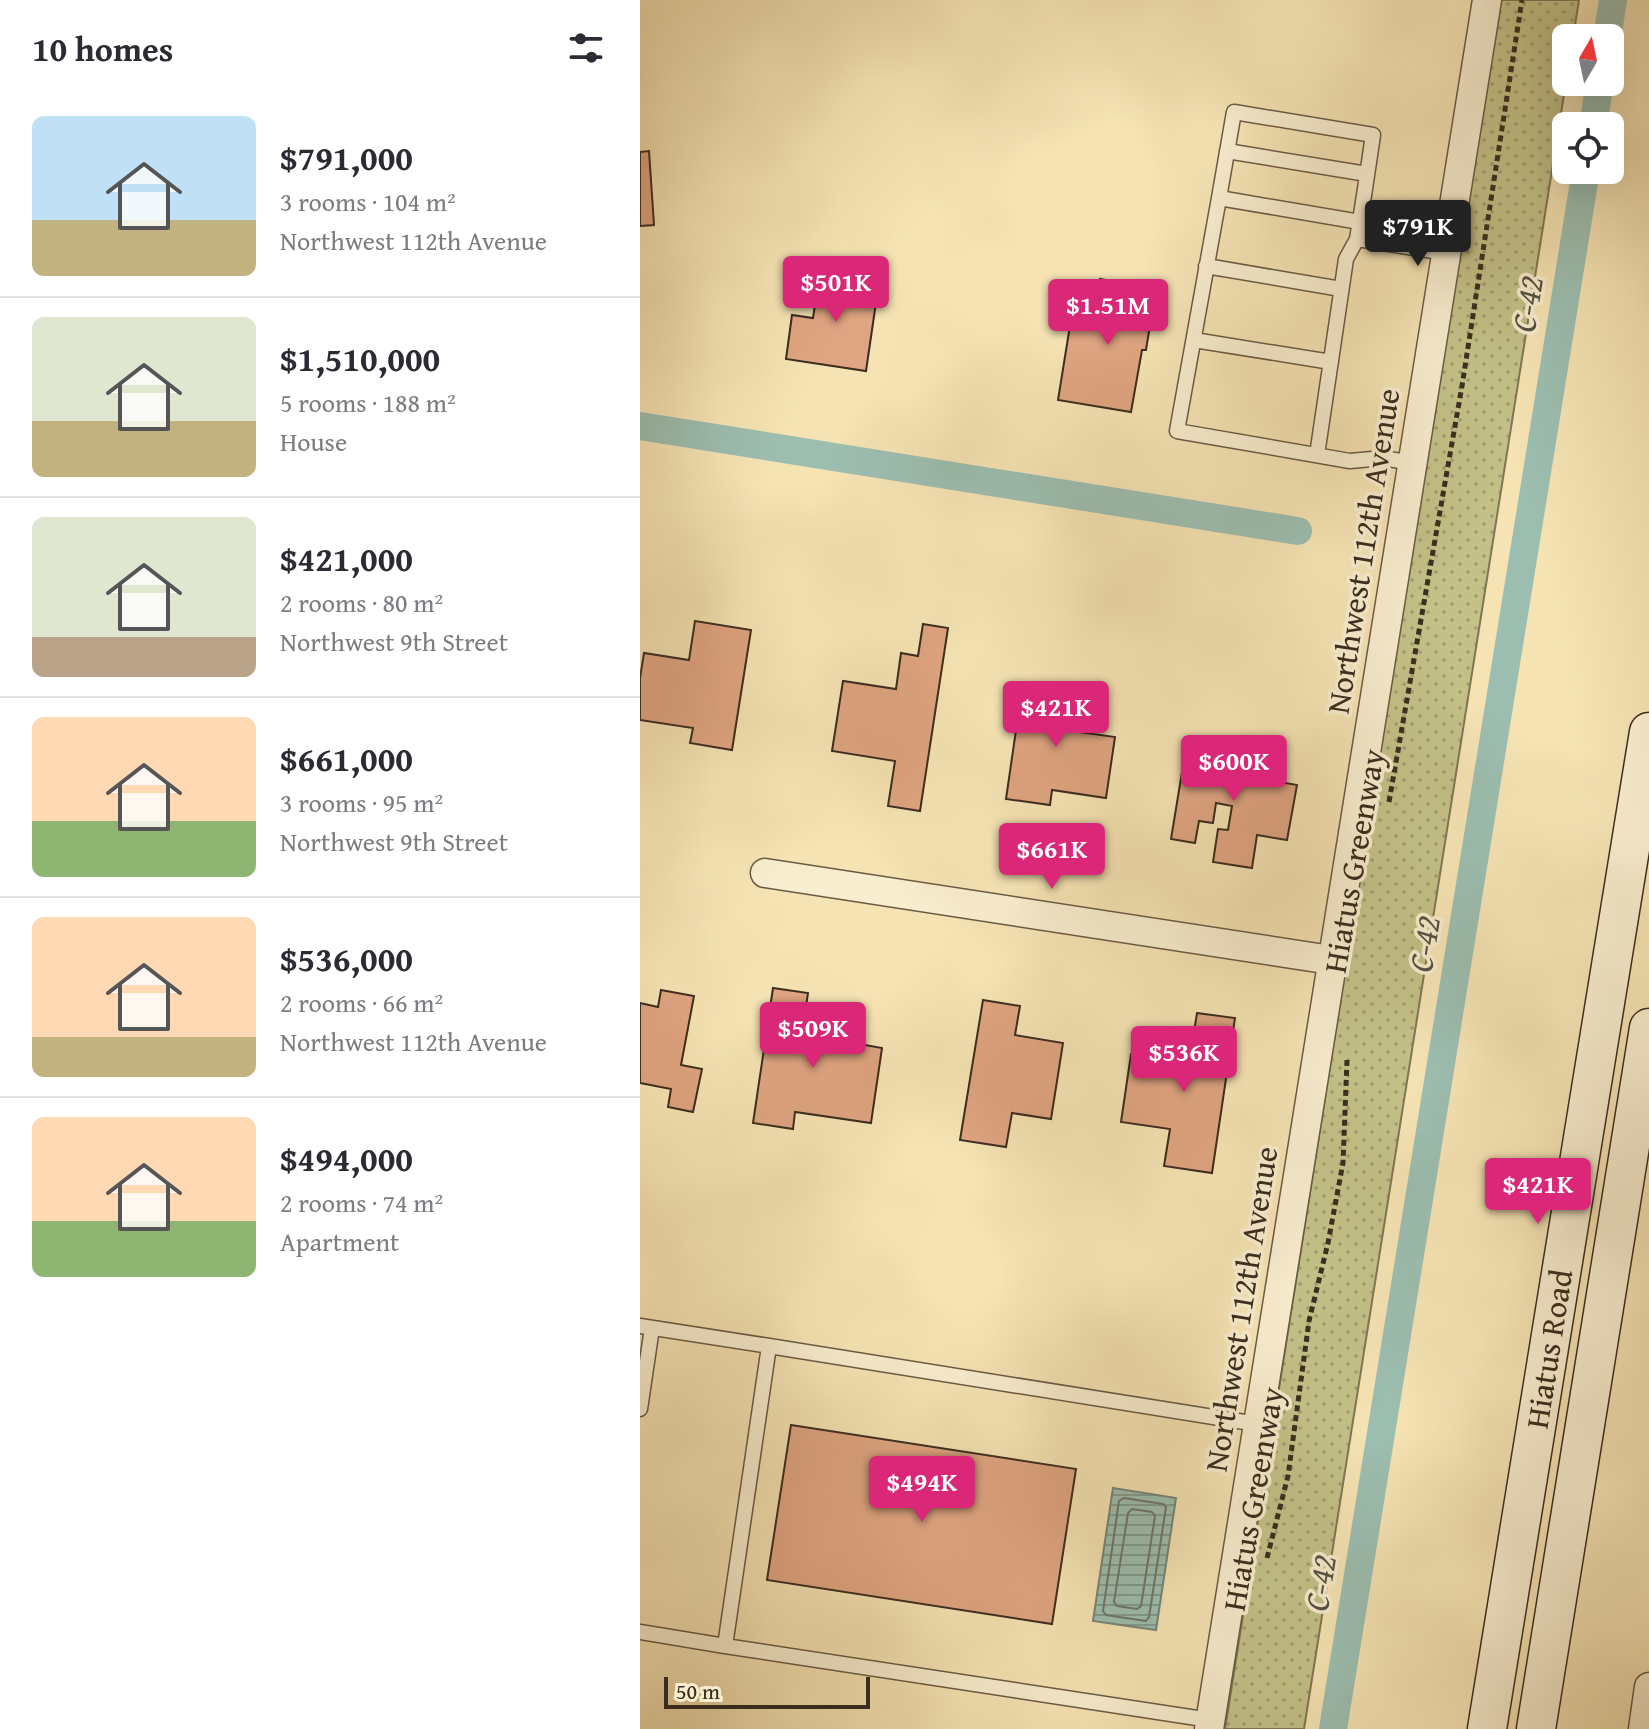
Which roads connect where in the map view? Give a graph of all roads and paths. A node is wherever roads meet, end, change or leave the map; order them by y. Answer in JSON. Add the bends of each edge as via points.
{"nodes":[{"id":1,"x":1487,"y":0,"type":"edge"},
{"id":2,"x":1522,"y":0,"type":"edge"},
{"id":3,"x":1227,"y":151,"type":"junction"},
{"id":4,"x":1367,"y":174,"type":"junction"},
{"id":5,"x":1219,"y":198,"type":"junction"},
{"id":6,"x":1360,"y":222,"type":"junction"},
{"id":7,"x":1357,"y":239,"type":"junction"},
{"id":8,"x":1446,"y":253,"type":"junction"},
{"id":9,"x":1206,"y":266,"type":"junction"},
{"id":10,"x":1341,"y":289,"type":"junction"},
{"id":11,"x":1194,"y":340,"type":"junction"},
{"id":12,"x":1331,"y":362,"type":"junction"},
{"id":13,"x":1317,"y":455,"type":"junction"},
{"id":14,"x":1412,"y":463,"type":"junction"},
{"id":15,"x":1649,"y":732,"type":"edge"},
{"id":16,"x":1388,"y":809,"type":"dead end"},
{"id":17,"x":765,"y":873,"type":"dead end"},
{"id":18,"x":1331,"y":960,"type":"junction"},
{"id":19,"x":1649,"y":1028,"type":"edge"},
{"id":20,"x":1347,"y":1057,"type":"dead end"},
{"id":21,"x":646,"y":1327,"type":"edge"},
{"id":22,"x":769,"y":1346,"type":"junction"},
{"id":23,"x":640,"y":1409,"type":"edge"},
{"id":24,"x":1257,"y":1424,"type":"junction"},
{"id":25,"x":1266,"y":1560,"type":"dead end"},
{"id":26,"x":640,"y":1632,"type":"edge"},
{"id":27,"x":725,"y":1646,"type":"junction"},
{"id":28,"x":1649,"y":1687,"type":"edge"},
{"id":29,"x":1210,"y":1725,"type":"edge"},
{"id":30,"x":1487,"y":1729,"type":"edge"},
{"id":31,"x":1536,"y":1729,"type":"edge"},
{"id":32,"x":1643,"y":1729,"type":"edge"}],
"edges":[{"from":1,"to":8,"type":"street","name":"Northwest 112th Avenue"},
{"from":2,"to":16,"type":"path","name":"Hiatus Greenway"},
{"from":3,"to":4,"type":"lane"},
{"from":3,"to":4,"type":"lane","via":[[1234,112],[1358,132],[1373,135]]},
{"from":3,"to":5,"type":"lane"},
{"from":4,"to":6,"type":"lane"},
{"from":5,"to":6,"type":"lane"},
{"from":5,"to":9,"type":"lane"},
{"from":6,"to":7,"type":"lane"},
{"from":7,"to":8,"type":"lane"},
{"from":7,"to":10,"type":"lane","via":[[1346,259]]},
{"from":8,"to":14,"type":"street","name":"Northwest 112th Avenue"},
{"from":9,"to":10,"type":"lane"},
{"from":9,"to":11,"type":"lane"},
{"from":10,"to":12,"type":"lane"},
{"from":11,"to":12,"type":"lane"},
{"from":11,"to":13,"type":"lane","via":[[1177,431]]},
{"from":12,"to":13,"type":"lane"},
{"from":13,"to":14,"type":"lane"},
{"from":14,"to":18,"type":"street","name":"Northwest 112th Avenue"},
{"from":15,"to":30,"type":"main road","name":"Hiatus Road"},
{"from":17,"to":18,"type":"street"},
{"from":18,"to":24,"type":"street","name":"Northwest 112th Avenue"},
{"from":19,"to":31,"type":"main road","name":"Hiatus Road"},
{"from":20,"to":25,"type":"path","name":"Hiatus Greenway","via":[[1343,1163],[1309,1321],[1288,1476]]},
{"from":21,"to":22,"type":"lane"},
{"from":21,"to":23,"type":"lane"},
{"from":22,"to":24,"type":"lane"},
{"from":22,"to":27,"type":"lane"},
{"from":24,"to":29,"type":"street","name":"Northwest 112th Avenue"},
{"from":26,"to":27,"type":"lane"},
{"from":27,"to":29,"type":"lane"},
{"from":28,"to":32,"type":"street"}]}
